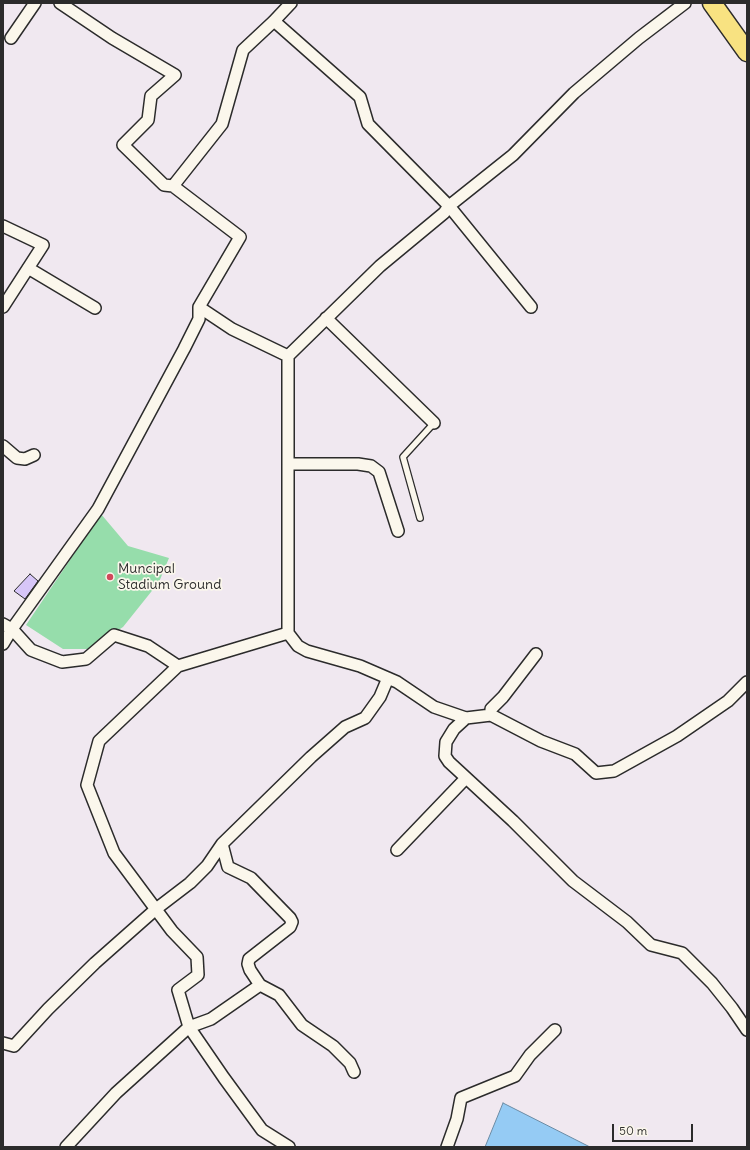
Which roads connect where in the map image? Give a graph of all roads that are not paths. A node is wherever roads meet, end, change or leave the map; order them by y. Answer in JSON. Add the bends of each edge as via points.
{"nodes":[{"id":1,"x":35,"y":3,"type":"edge"},
{"id":2,"x":60,"y":3,"type":"edge"},
{"id":3,"x":291,"y":3,"type":"edge"},
{"id":4,"x":685,"y":3,"type":"edge"},
{"id":5,"x":712,"y":3,"type":"edge"},
{"id":6,"x":274,"y":21,"type":"junction"},
{"id":7,"x":11,"y":38,"type":"dead end"},
{"id":8,"x":747,"y":52,"type":"edge"},
{"id":9,"x":173,"y":186,"type":"junction"},
{"id":10,"x":449,"y":206,"type":"junction"},
{"id":11,"x":3,"y":226,"type":"edge"},
{"id":12,"x":28,"y":268,"type":"junction"},
{"id":13,"x":199,"y":306,"type":"junction"},
{"id":14,"x":3,"y":307,"type":"edge"},
{"id":15,"x":531,"y":307,"type":"dead end"},
{"id":16,"x":95,"y":308,"type":"dead end"},
{"id":17,"x":326,"y":318,"type":"junction"},
{"id":18,"x":288,"y":356,"type":"junction"},
{"id":19,"x":434,"y":423,"type":"joint"},
{"id":20,"x":3,"y":446,"type":"edge"},
{"id":21,"x":34,"y":455,"type":"dead end"},
{"id":22,"x":288,"y":464,"type":"junction"},
{"id":23,"x":420,"y":518,"type":"dead end"},
{"id":24,"x":398,"y":531,"type":"dead end"},
{"id":25,"x":8,"y":626,"type":"edge"},
{"id":26,"x":288,"y":634,"type":"junction"},
{"id":27,"x":3,"y":644,"type":"edge"},
{"id":28,"x":536,"y":654,"type":"dead end"},
{"id":29,"x":178,"y":666,"type":"junction"},
{"id":30,"x":388,"y":678,"type":"junction"},
{"id":31,"x":747,"y":682,"type":"edge"},
{"id":32,"x":491,"y":715,"type":"junction"},
{"id":33,"x":466,"y":718,"type":"junction"},
{"id":34,"x":466,"y":778,"type":"junction"},
{"id":35,"x":222,"y":844,"type":"junction"},
{"id":36,"x":397,"y":850,"type":"dead end"},
{"id":37,"x":156,"y":909,"type":"junction"},
{"id":38,"x":260,"y":985,"type":"junction"},
{"id":39,"x":189,"y":1027,"type":"junction"},
{"id":40,"x":556,"y":1030,"type":"dead end"},
{"id":41,"x":747,"y":1030,"type":"edge"},
{"id":42,"x":3,"y":1043,"type":"edge"},
{"id":43,"x":354,"y":1072,"type":"dead end"},
{"id":44,"x":66,"y":1147,"type":"edge"},
{"id":45,"x":289,"y":1147,"type":"edge"},
{"id":46,"x":447,"y":1147,"type":"edge"}],
"edges":[{"from":1,"to":7,"type":"street"},
{"from":2,"to":9,"type":"street","via":[[112,38],[175,75],[151,96],[148,120],[123,145],[164,185]]},
{"from":3,"to":6,"type":"street"},
{"from":4,"to":10,"type":"street","via":[[574,93],[513,155]]},
{"from":5,"to":8,"type":"main road"},
{"from":6,"to":9,"type":"street","via":[[243,50],[222,124]]},
{"from":6,"to":10,"type":"street","via":[[360,97],[368,124]]},
{"from":9,"to":13,"type":"street","via":[[240,236]]},
{"from":10,"to":15,"type":"street"},
{"from":10,"to":17,"type":"street","via":[[444,213],[380,266]]},
{"from":11,"to":12,"type":"street","via":[[43,245]]},
{"from":12,"to":14,"type":"street"},
{"from":12,"to":16,"type":"street"},
{"from":13,"to":18,"type":"street","via":[[232,330]]},
{"from":13,"to":25,"type":"street","via":[[199,318],[187,343],[98,509]]},
{"from":17,"to":18,"type":"street"},
{"from":17,"to":19,"type":"street"},
{"from":18,"to":22,"type":"street"},
{"from":19,"to":23,"type":"lane","via":[[403,457]]},
{"from":20,"to":21,"type":"street","via":[[17,458],[25,459]]},
{"from":22,"to":24,"type":"street","via":[[358,464],[370,466],[380,472]]},
{"from":22,"to":26,"type":"street"},
{"from":25,"to":27,"type":"street"},
{"from":25,"to":29,"type":"street","via":[[31,650],[62,662],[86,659],[114,635],[148,646]]},
{"from":26,"to":29,"type":"street"},
{"from":26,"to":30,"type":"street","via":[[298,646],[307,651],[360,666]]},
{"from":28,"to":32,"type":"street","via":[[491,709]]},
{"from":29,"to":37,"type":"street","via":[[100,741],[87,785],[114,853]]},
{"from":30,"to":33,"type":"street","via":[[434,707]]},
{"from":30,"to":35,"type":"street","via":[[380,697],[365,718],[345,727],[334,736]]},
{"from":31,"to":32,"type":"street","via":[[728,701],[676,736],[614,771],[596,773],[575,754],[541,741]]},
{"from":32,"to":33,"type":"street"},
{"from":33,"to":34,"type":"street","via":[[454,730],[444,749],[449,762]]},
{"from":34,"to":36,"type":"street"},
{"from":34,"to":41,"type":"street","via":[[514,821],[573,881],[627,922],[651,945],[682,953],[712,983]]},
{"from":35,"to":37,"type":"street","via":[[207,866],[190,883]]},
{"from":35,"to":38,"type":"street","via":[[228,867],[251,878],[292,922],[290,927],[249,959],[250,970]]},
{"from":37,"to":39,"type":"street","via":[[172,931],[197,957],[198,975],[178,990]]},
{"from":37,"to":42,"type":"street","via":[[95,962],[14,1046]]},
{"from":38,"to":39,"type":"street","via":[[211,1019]]},
{"from":38,"to":43,"type":"street","via":[[279,995],[299,1022],[333,1046]]},
{"from":39,"to":44,"type":"street","via":[[116,1093]]},
{"from":39,"to":45,"type":"street","via":[[262,1130]]},
{"from":40,"to":46,"type":"street","via":[[530,1055],[515,1076],[461,1098]]}]}
